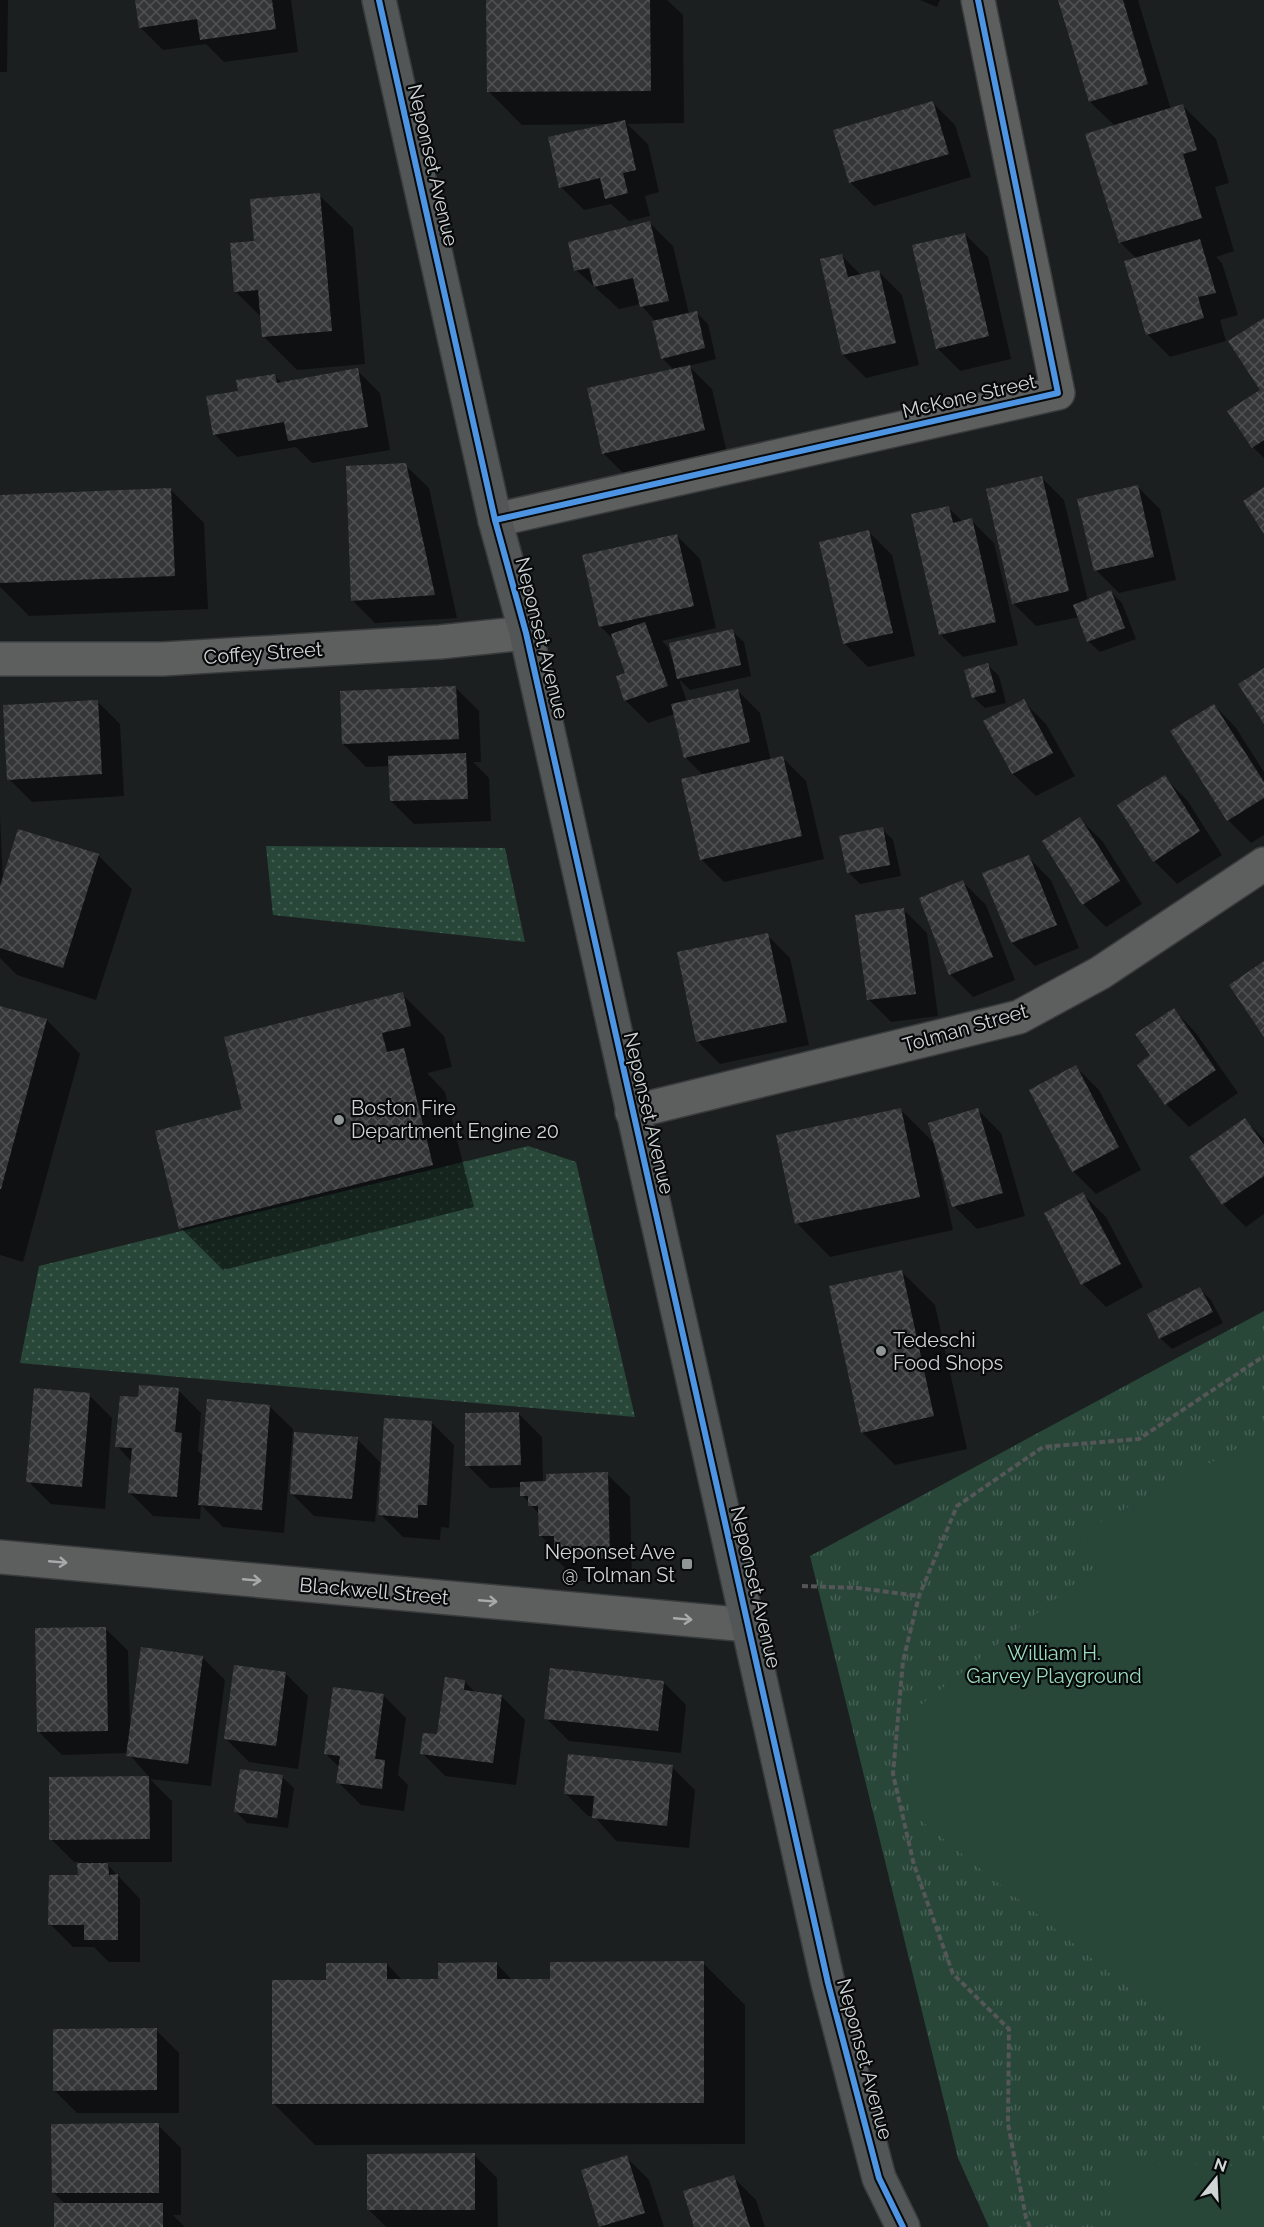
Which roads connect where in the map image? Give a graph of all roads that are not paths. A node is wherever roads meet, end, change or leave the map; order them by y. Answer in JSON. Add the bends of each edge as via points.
{"nodes":[{"id":1,"x":379,"y":0,"type":"edge"},
{"id":2,"x":978,"y":0,"type":"edge"},
{"id":3,"x":495,"y":520,"type":"junction"},
{"id":4,"x":526,"y":633,"type":"junction"},
{"id":5,"x":0,"y":659,"type":"edge"},
{"id":6,"x":1264,"y":864,"type":"edge"},
{"id":7,"x":632,"y":1112,"type":"junction"},
{"id":8,"x":0,"y":1557,"type":"edge"},
{"id":9,"x":748,"y":1624,"type":"junction"},
{"id":10,"x":903,"y":2227,"type":"edge"}],
"edges":[{"from":1,"to":3,"type":"main road","name":"Neponset Avenue"},
{"from":2,"to":3,"type":"street","name":"McKone Street","via":[[1058,393]]},
{"from":3,"to":4,"type":"main road","name":"Neponset Avenue"},
{"from":4,"to":5,"type":"street","name":"Coffey Street","via":[[163,659]]},
{"from":4,"to":7,"type":"main road","name":"Neponset Avenue"},
{"from":6,"to":7,"type":"street","name":"Tolman Street","via":[[1100,973],[1019,1017]]},
{"from":7,"to":9,"type":"main road","name":"Neponset Avenue"},
{"from":8,"to":9,"type":"street","name":"Blackwell Street","one_way":true},
{"from":9,"to":10,"type":"main road","name":"Neponset Avenue","via":[[828,1983],[879,2178]]}]}
